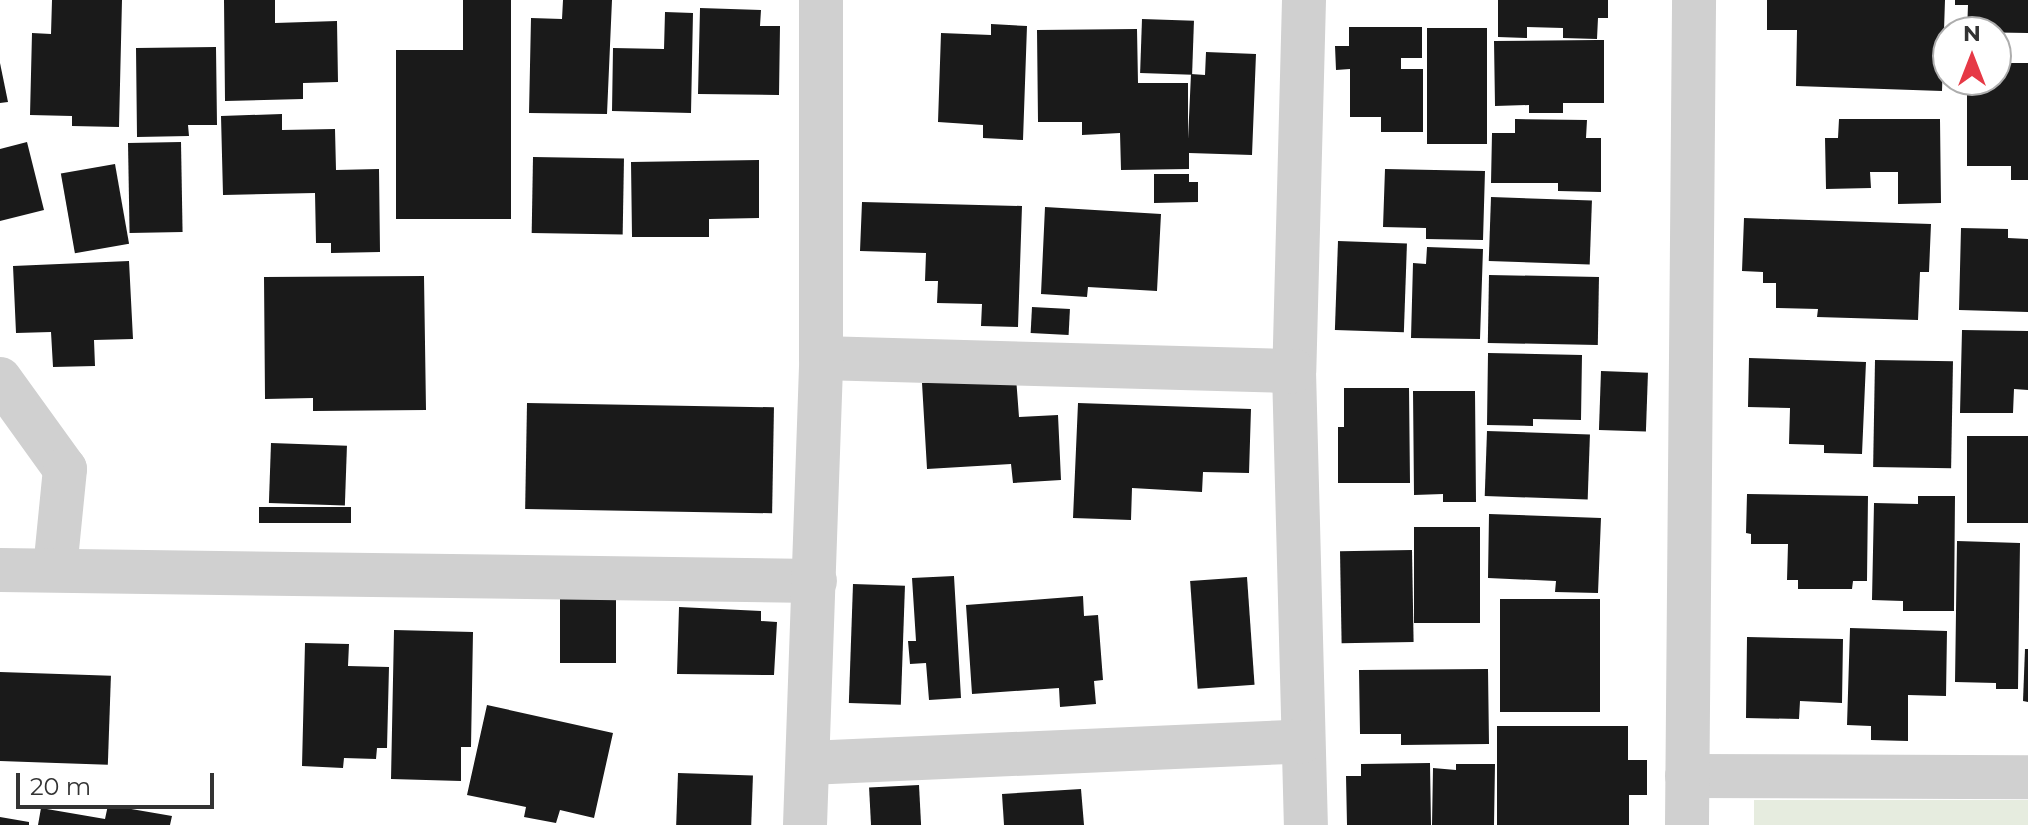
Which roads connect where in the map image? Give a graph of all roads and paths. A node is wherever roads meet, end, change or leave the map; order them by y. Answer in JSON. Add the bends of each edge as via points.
{"nodes":[{"id":1,"x":821,"y":0,"type":"edge"},
{"id":2,"x":1304,"y":0,"type":"edge"},
{"id":3,"x":1694,"y":0,"type":"edge"},
{"id":4,"x":821,"y":358,"type":"junction"},
{"id":5,"x":1294,"y":371,"type":"junction"},
{"id":6,"x":0,"y":379,"type":"edge"},
{"id":7,"x":55,"y":569,"type":"junction"},
{"id":8,"x":0,"y":570,"type":"edge"},
{"id":9,"x":815,"y":581,"type":"junction"},
{"id":10,"x":1303,"y":741,"type":"junction"},
{"id":11,"x":808,"y":763,"type":"junction"},
{"id":12,"x":1687,"y":776,"type":"junction"},
{"id":13,"x":2028,"y":777,"type":"edge"},
{"id":14,"x":805,"y":825,"type":"edge"},
{"id":15,"x":1306,"y":825,"type":"edge"},
{"id":16,"x":1687,"y":825,"type":"edge"}],
"edges":[{"from":1,"to":4,"type":"street"},
{"from":2,"to":5,"type":"street"},
{"from":3,"to":12,"type":"street"},
{"from":4,"to":5,"type":"street"},
{"from":4,"to":9,"type":"street"},
{"from":5,"to":10,"type":"street"},
{"from":6,"to":7,"type":"street","via":[[65,469]]},
{"from":7,"to":8,"type":"street"},
{"from":7,"to":9,"type":"street"},
{"from":9,"to":11,"type":"street"},
{"from":10,"to":11,"type":"street"},
{"from":10,"to":15,"type":"street"},
{"from":11,"to":14,"type":"street"},
{"from":12,"to":13,"type":"street"},
{"from":12,"to":16,"type":"street"}]}
